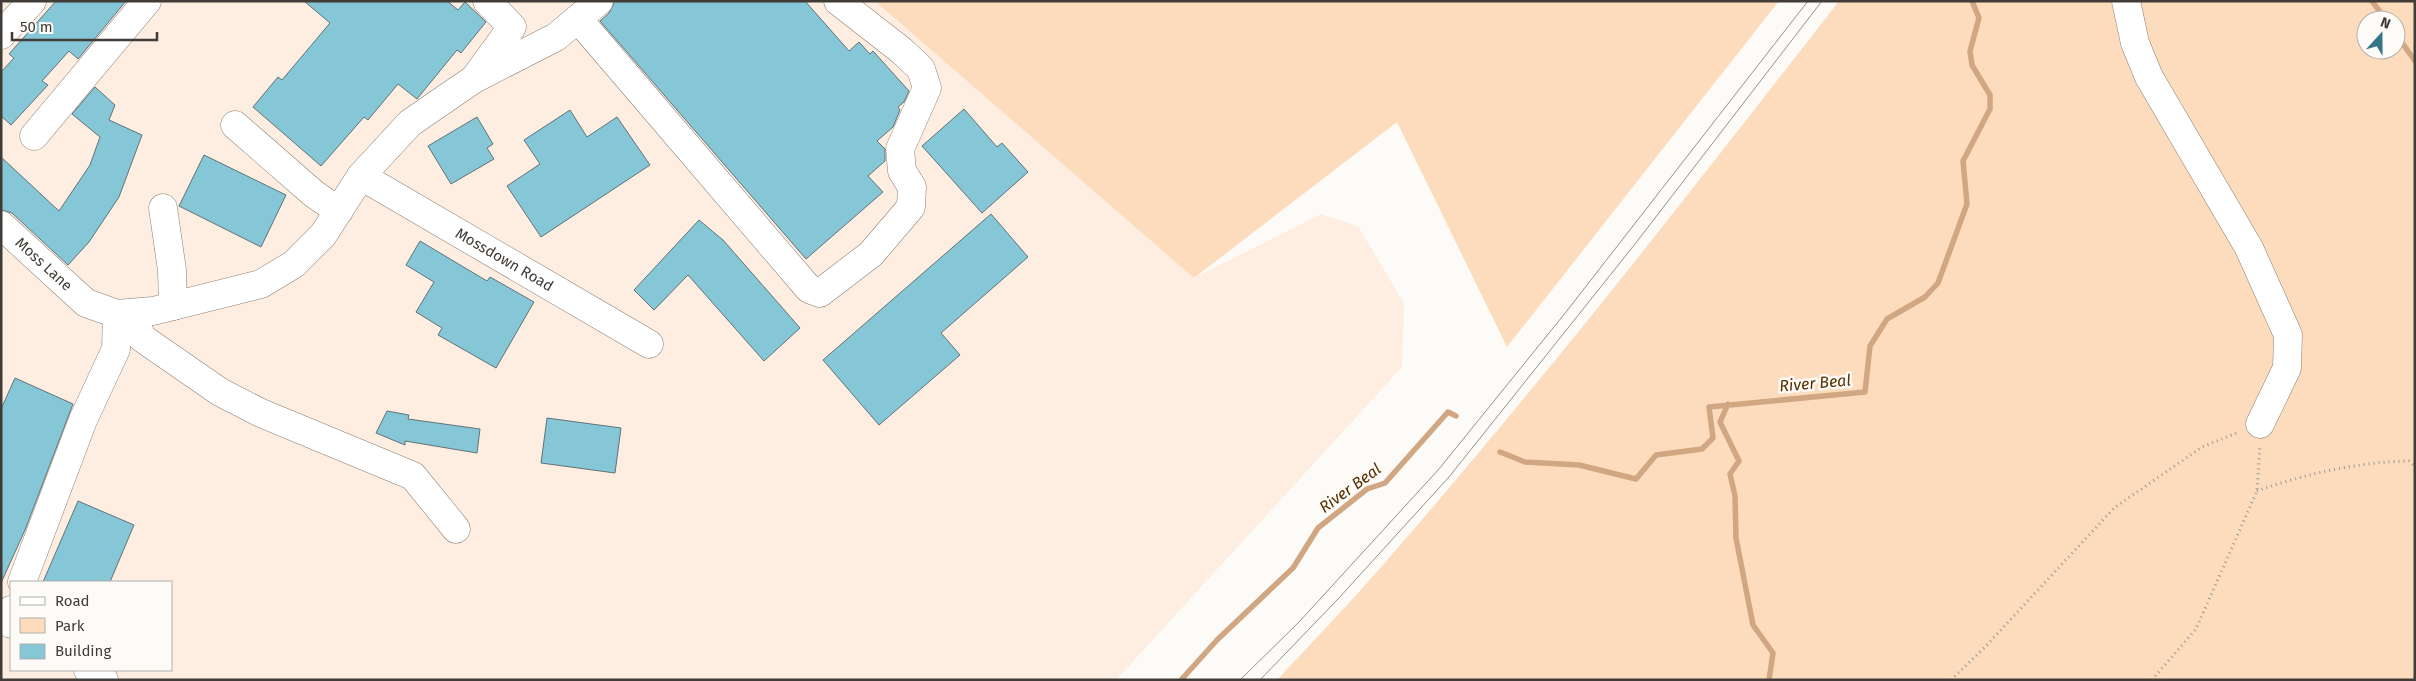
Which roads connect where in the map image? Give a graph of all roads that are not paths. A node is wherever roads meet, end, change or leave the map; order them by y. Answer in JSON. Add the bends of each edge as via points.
{"nodes":[{"id":1,"x":32,"y":1,"type":"edge"},
{"id":2,"x":148,"y":1,"type":"edge"},
{"id":3,"x":487,"y":1,"type":"edge"},
{"id":4,"x":599,"y":1,"type":"edge"},
{"id":5,"x":838,"y":1,"type":"edge"},
{"id":6,"x":2126,"y":1,"type":"edge"},
{"id":7,"x":578,"y":18,"type":"junction"},
{"id":8,"x":1,"y":35,"type":"edge"},
{"id":9,"x":474,"y":79,"type":"junction"},
{"id":10,"x":235,"y":125,"type":"dead end"},
{"id":11,"x":34,"y":136,"type":"dead end"},
{"id":12,"x":361,"y":176,"type":"junction"},
{"id":13,"x":163,"y":208,"type":"dead end"},
{"id":14,"x":338,"y":211,"type":"junction"},
{"id":15,"x":1,"y":225,"type":"edge"},
{"id":16,"x":173,"y":306,"type":"junction"},
{"id":17,"x":125,"y":313,"type":"junction"},
{"id":18,"x":649,"y":344,"type":"dead end"},
{"id":19,"x":2260,"y":424,"type":"road end"},
{"id":20,"x":456,"y":529,"type":"dead end"},
{"id":21,"x":22,"y":581,"type":"edge"},
{"id":22,"x":10,"y":613,"type":"edge"},
{"id":23,"x":10,"y":623,"type":"edge"},
{"id":24,"x":90,"y":671,"type":"edge"},
{"id":25,"x":104,"y":680,"type":"edge"}],
"edges":[{"from":1,"to":8,"type":"street"},
{"from":2,"to":11,"type":"street"},
{"from":3,"to":9,"type":"street","via":[[512,26]]},
{"from":4,"to":7,"type":"street"},
{"from":5,"to":7,"type":"street","via":[[915,63],[921,69],[927,88],[900,149],[902,171],[912,187],[911,207],[871,254],[820,293],[809,289]]},
{"from":6,"to":19,"type":"street","via":[[2135,43],[2149,77],[2249,248],[2288,335],[2286,368]]},
{"from":7,"to":9,"type":"street","via":[[556,37]]},
{"from":9,"to":12,"type":"street","via":[[410,123]]},
{"from":10,"to":14,"type":"street"},
{"from":12,"to":14,"type":"street"},
{"from":12,"to":18,"type":"street","name":"Mossdown Road"},
{"from":13,"to":16,"type":"street","via":[[172,270]]},
{"from":14,"to":16,"type":"street","via":[[323,235],[294,264],[261,284]]},
{"from":15,"to":17,"type":"street","name":"Moss Lane","via":[[86,304]]},
{"from":16,"to":17,"type":"street"},
{"from":17,"to":20,"type":"street","via":[[142,338],[220,392],[261,413],[413,476]]},
{"from":17,"to":21,"type":"street","via":[[116,350],[83,420]]},
{"from":22,"to":23,"type":"street","via":[[7,621]]},
{"from":24,"to":25,"type":"street"}]}
